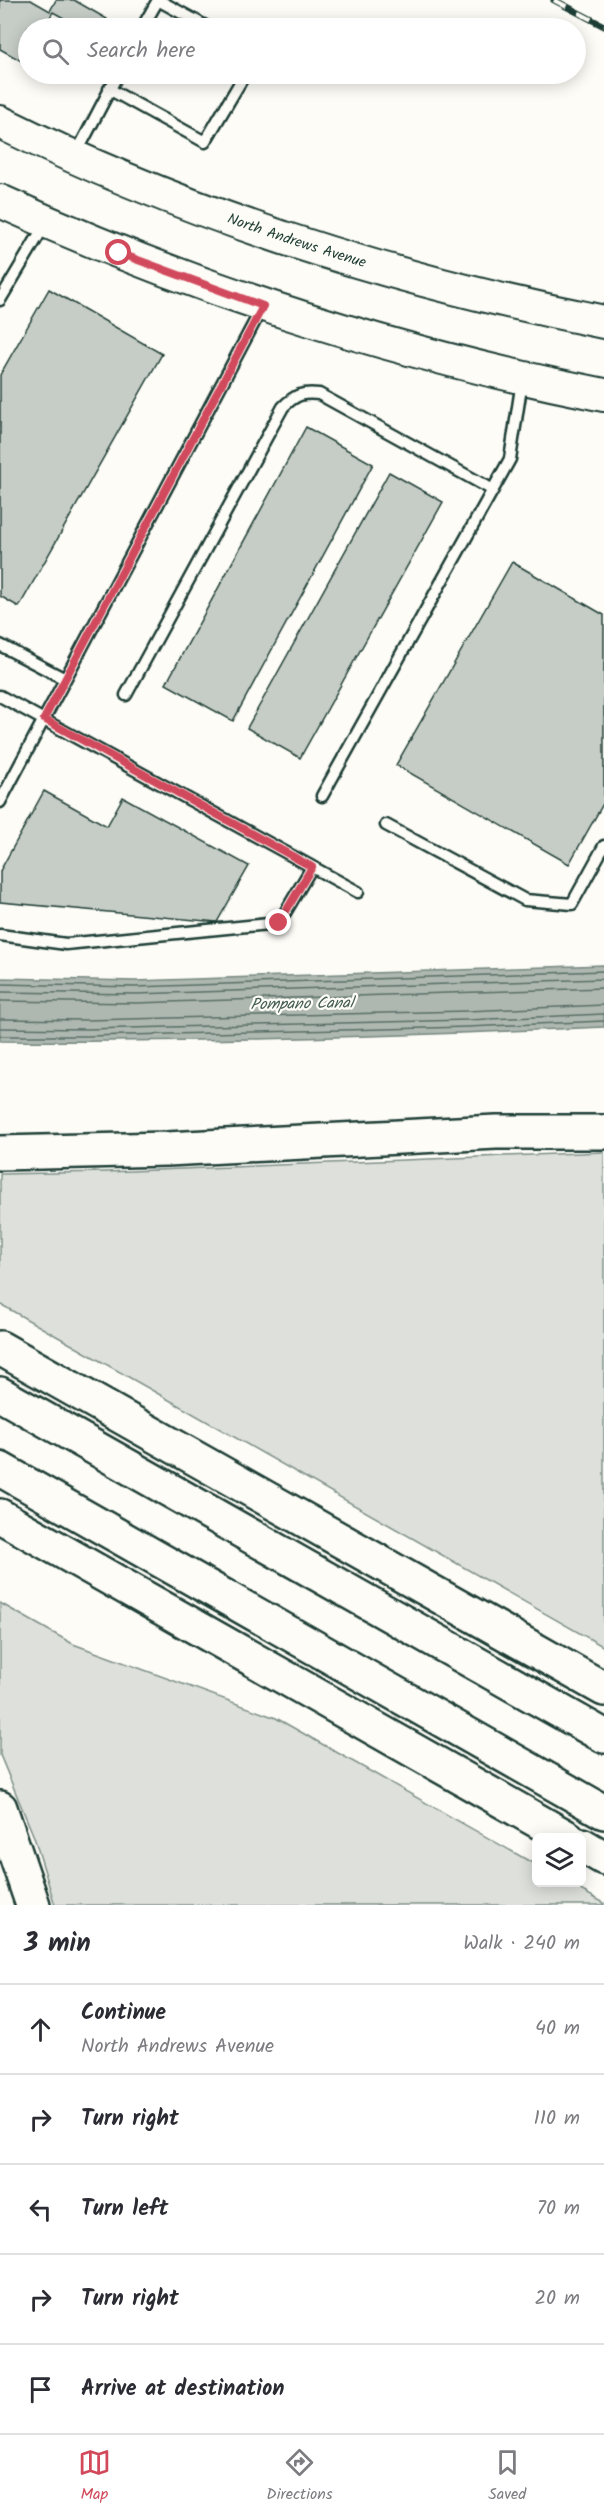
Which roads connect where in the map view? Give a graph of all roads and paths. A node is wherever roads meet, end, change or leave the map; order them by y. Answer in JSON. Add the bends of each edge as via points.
{"nodes":[{"id":1,"x":148,"y":18,"type":"edge"},
{"id":2,"x":191,"y":18,"type":"edge"},
{"id":3,"x":112,"y":84,"type":"edge"},
{"id":4,"x":239,"y":84,"type":"edge"},
{"id":5,"x":109,"y":89,"type":"junction"},
{"id":6,"x":0,"y":122,"type":"edge"},
{"id":7,"x":75,"y":157,"type":"junction"},
{"id":8,"x":0,"y":201,"type":"edge"},
{"id":9,"x":46,"y":222,"type":"junction"},
{"id":10,"x":4,"y":285,"type":"edge"},
{"id":11,"x":0,"y":300,"type":"edge"},
{"id":12,"x":263,"y":306,"type":"junction"},
{"id":13,"x":604,"y":322,"type":"edge"},
{"id":14,"x":522,"y":378,"type":"junction"},
{"id":15,"x":604,"y":395,"type":"edge"},
{"id":16,"x":493,"y":490,"type":"junction"},
{"id":17,"x":0,"y":645,"type":"edge"},
{"id":18,"x":66,"y":679,"type":"junction"},
{"id":19,"x":126,"y":695,"type":"dead end"},
{"id":20,"x":0,"y":696,"type":"edge"},
{"id":21,"x":44,"y":719,"type":"junction"},
{"id":22,"x":322,"y":796,"type":"dead end"},
{"id":23,"x":0,"y":802,"type":"edge"},
{"id":24,"x":386,"y":825,"type":"dead end"},
{"id":25,"x":604,"y":846,"type":"edge"},
{"id":26,"x":312,"y":867,"type":"junction"},
{"id":27,"x":358,"y":892,"type":"dead end"},
{"id":28,"x":0,"y":935,"type":"edge"},
{"id":29,"x":604,"y":1120,"type":"edge"},
{"id":30,"x":496,"y":1132,"type":"junction"},
{"id":31,"x":604,"y":1132,"type":"edge"},
{"id":32,"x":0,"y":1153,"type":"edge"},
{"id":33,"x":0,"y":1348,"type":"edge"},
{"id":34,"x":0,"y":1394,"type":"edge"},
{"id":35,"x":0,"y":1469,"type":"edge"},
{"id":36,"x":0,"y":1516,"type":"edge"},
{"id":37,"x":604,"y":1689,"type":"edge"},
{"id":38,"x":604,"y":1736,"type":"edge"},
{"id":39,"x":0,"y":1808,"type":"edge"},
{"id":40,"x":604,"y":1812,"type":"edge"},
{"id":41,"x":559,"y":1833,"type":"edge"},
{"id":42,"x":586,"y":1847,"type":"edge"},
{"id":43,"x":604,"y":1858,"type":"edge"},
{"id":44,"x":33,"y":1905,"type":"edge"}],
"edges":[{"from":1,"to":2,"type":"lane","via":[[158,0]]},
{"from":3,"to":5,"type":"lane"},
{"from":4,"to":5,"type":"lane","via":[[205,142]]},
{"from":5,"to":7,"type":"lane"},
{"from":6,"to":7,"type":"main road","name":"North Andrews Avenue"},
{"from":7,"to":13,"type":"main road","name":"North Andrews Avenue","via":[[285,238],[472,293]]},
{"from":8,"to":9,"type":"main road"},
{"from":9,"to":10,"type":"lane"},
{"from":9,"to":12,"type":"main road"},
{"from":10,"to":11,"type":"lane"},
{"from":12,"to":14,"type":"main road","via":[[369,339]]},
{"from":12,"to":18,"type":"lane"},
{"from":14,"to":15,"type":"main road"},
{"from":14,"to":16,"type":"lane","via":[[510,459]]},
{"from":16,"to":19,"type":"lane","via":[[320,394],[306,392],[295,396],[283,407]]},
{"from":16,"to":22,"type":"lane"},
{"from":17,"to":18,"type":"lane"},
{"from":18,"to":21,"type":"lane"},
{"from":20,"to":21,"type":"lane"},
{"from":21,"to":23,"type":"lane"},
{"from":21,"to":26,"type":"lane"},
{"from":24,"to":25,"type":"lane","via":[[525,900],[572,904]]},
{"from":26,"to":27,"type":"lane"},
{"from":26,"to":28,"type":"lane","via":[[279,923],[66,944]]},
{"from":29,"to":30,"type":"highway"},
{"from":30,"to":31,"type":"highway"},
{"from":30,"to":32,"type":"highway","via":[[167,1149]]},
{"from":33,"to":37,"type":"highway"},
{"from":34,"to":38,"type":"highway"},
{"from":35,"to":40,"type":"highway"},
{"from":36,"to":41,"type":"highway"},
{"from":39,"to":44,"type":"highway"},
{"from":42,"to":43,"type":"highway"}]}
